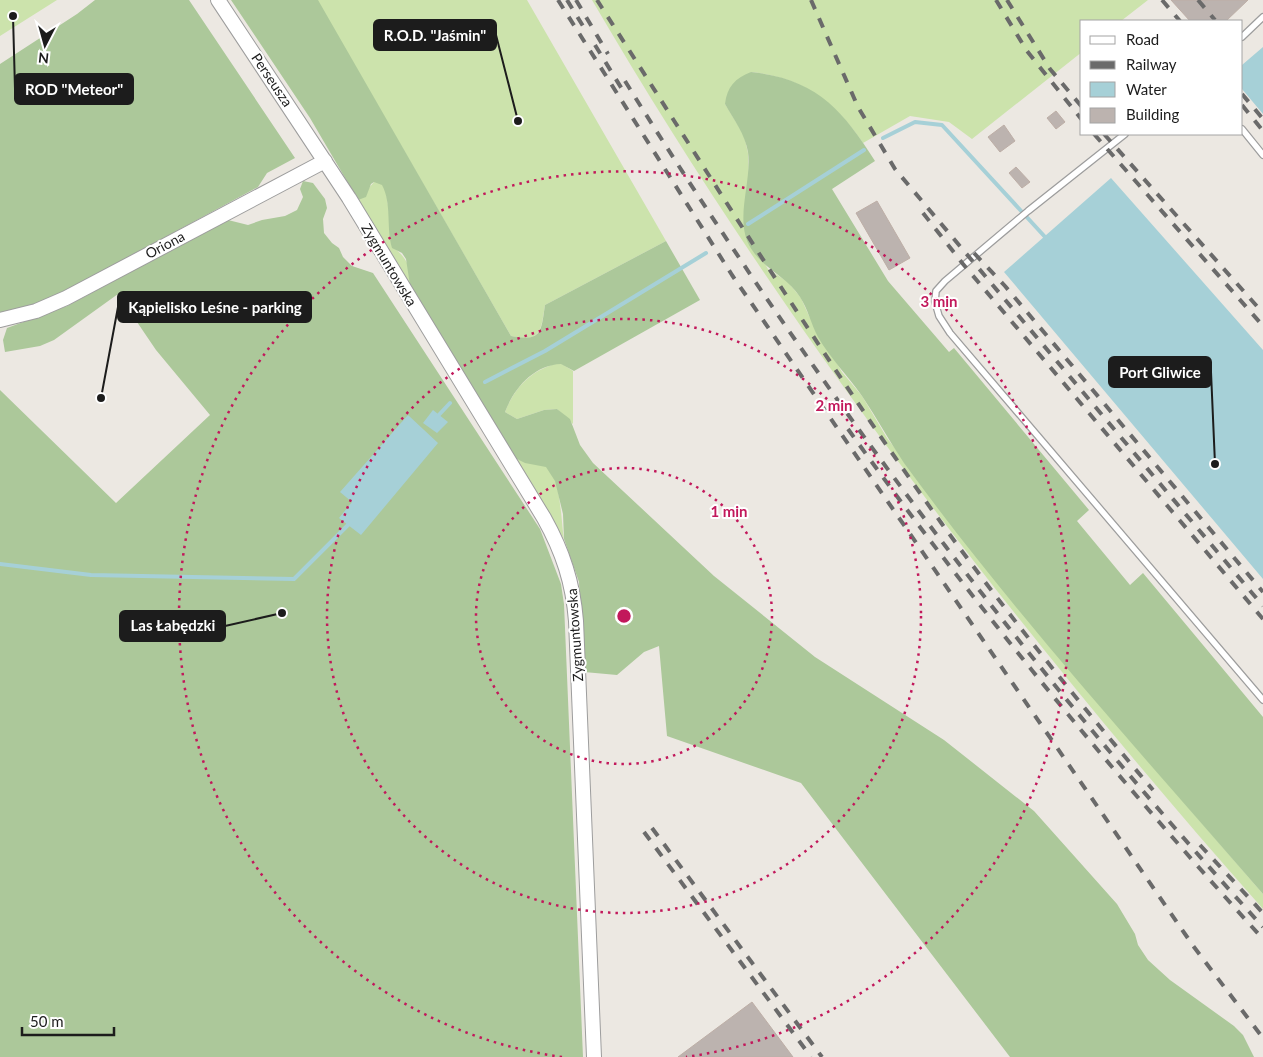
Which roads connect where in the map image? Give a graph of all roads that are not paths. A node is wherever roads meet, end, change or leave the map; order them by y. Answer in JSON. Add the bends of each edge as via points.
{"nodes":[{"id":1,"x":218,"y":0,"type":"edge"},
{"id":2,"x":1263,"y":17,"type":"edge"},
{"id":3,"x":1243,"y":36,"type":"edge"},
{"id":4,"x":1243,"y":131,"type":"edge"},
{"id":5,"x":1123,"y":135,"type":"edge"},
{"id":6,"x":1263,"y":155,"type":"edge"},
{"id":7,"x":325,"y":160,"type":"junction"},
{"id":8,"x":0,"y":320,"type":"edge"},
{"id":9,"x":1263,"y":700,"type":"edge"},
{"id":10,"x":594,"y":1057,"type":"edge"}],
"edges":[{"from":1,"to":7,"type":"street","name":"Perseusza"},
{"from":2,"to":3,"type":"lane"},
{"from":4,"to":6,"type":"lane"},
{"from":5,"to":9,"type":"lane","via":[[945,281],[936,291],[934,302],[950,333]]},
{"from":7,"to":8,"type":"street","name":"Oriona","via":[[66,298],[36,311]]},
{"from":7,"to":10,"type":"street","name":"Zygmuntowska","via":[[544,518],[567,567],[576,621]]}]}
